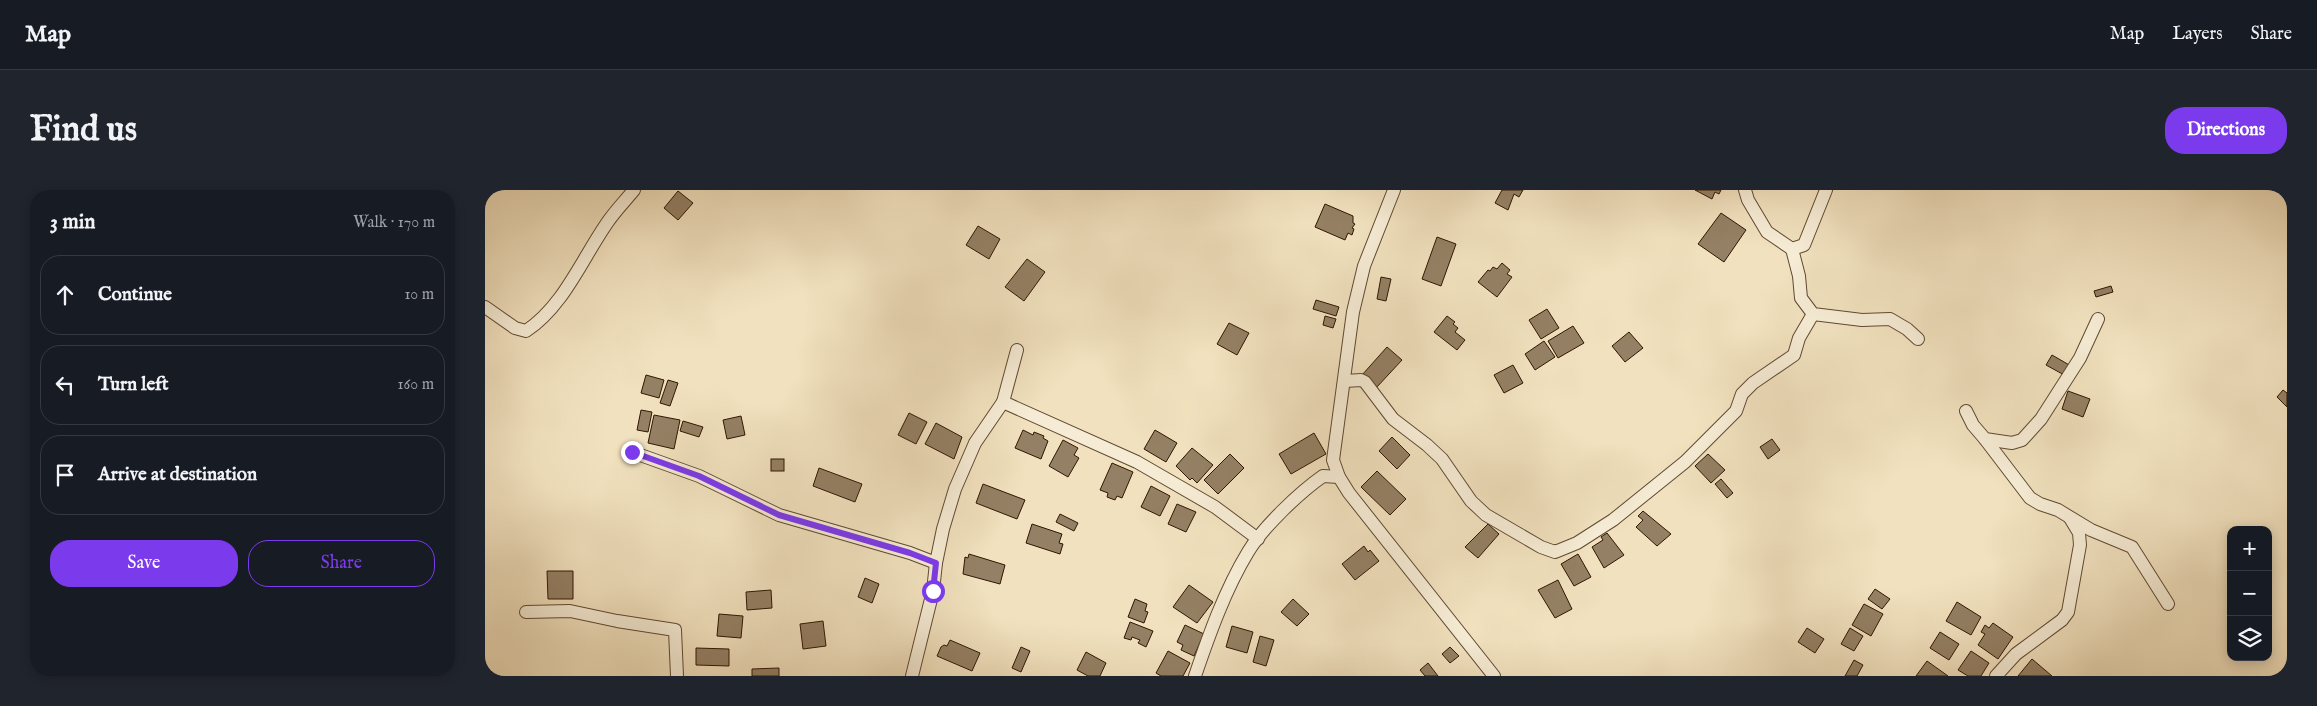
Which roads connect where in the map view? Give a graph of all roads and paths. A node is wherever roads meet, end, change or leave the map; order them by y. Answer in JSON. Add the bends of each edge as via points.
{"nodes":[{"id":1,"x":634,"y":190,"type":"edge"},
{"id":2,"x":1394,"y":190,"type":"edge"},
{"id":3,"x":1745,"y":190,"type":"edge"},
{"id":4,"x":1826,"y":190,"type":"edge"},
{"id":5,"x":1792,"y":249,"type":"junction"},
{"id":6,"x":485,"y":307,"type":"edge"},
{"id":7,"x":1813,"y":314,"type":"junction"},
{"id":8,"x":2098,"y":319,"type":"dead end"},
{"id":9,"x":1918,"y":339,"type":"dead end"},
{"id":10,"x":1017,"y":350,"type":"dead end"},
{"id":11,"x":1345,"y":381,"type":"junction"},
{"id":12,"x":1003,"y":402,"type":"junction"},
{"id":13,"x":1966,"y":411,"type":"dead end"},
{"id":14,"x":1985,"y":439,"type":"junction"},
{"id":15,"x":632,"y":452,"type":"dead end"},
{"id":16,"x":1339,"y":477,"type":"junction"},
{"id":17,"x":2069,"y":516,"type":"junction"},
{"id":18,"x":1259,"y":539,"type":"junction"},
{"id":19,"x":936,"y":563,"type":"junction"},
{"id":20,"x":2168,"y":604,"type":"dead end"},
{"id":21,"x":526,"y":612,"type":"dead end"},
{"id":22,"x":677,"y":676,"type":"edge"},
{"id":23,"x":912,"y":676,"type":"edge"},
{"id":24,"x":1195,"y":676,"type":"edge"},
{"id":25,"x":1494,"y":676,"type":"edge"},
{"id":26,"x":1996,"y":676,"type":"edge"}],
"edges":[{"from":1,"to":6,"type":"street","via":[[608,221],[554,306],[539,323],[526,331],[515,328]]},
{"from":2,"to":11,"type":"street","via":[[1364,266],[1353,312]]},
{"from":3,"to":5,"type":"street","via":[[1767,232]]},
{"from":4,"to":5,"type":"street","via":[[1804,245]]},
{"from":5,"to":7,"type":"street","via":[[1801,298]]},
{"from":7,"to":9,"type":"street","via":[[1862,320],[1890,319]]},
{"from":7,"to":11,"type":"street","via":[[1799,338],[1794,355],[1753,382],[1742,394],[1736,411],[1685,462],[1613,520],[1577,543],[1555,552],[1541,548],[1486,515],[1471,502],[1442,459],[1387,413],[1365,382]]},
{"from":8,"to":14,"type":"street","via":[[2080,358],[2041,419],[2022,440],[2012,443]]},
{"from":10,"to":12,"type":"street"},
{"from":11,"to":16,"type":"street","via":[[1333,460]]},
{"from":12,"to":18,"type":"street","via":[[1137,462],[1215,507]]},
{"from":12,"to":19,"type":"street","via":[[968,458],[950,505]]},
{"from":13,"to":14,"type":"street"},
{"from":14,"to":17,"type":"street","via":[[2030,498]]},
{"from":15,"to":19,"type":"street","via":[[699,476],[779,515]]},
{"from":16,"to":18,"type":"street","via":[[1323,476],[1313,483],[1283,510]]},
{"from":16,"to":25,"type":"street"},
{"from":17,"to":20,"type":"street","via":[[2091,530],[2132,547]]},
{"from":17,"to":26,"type":"street","via":[[2079,533],[2080,545],[2068,612],[2063,620],[2017,654]]},
{"from":18,"to":24,"type":"street","via":[[1249,551],[1226,596]]},
{"from":19,"to":23,"type":"street","via":[[933,591]]},
{"from":21,"to":22,"type":"street","via":[[570,611],[675,630]]}]}
